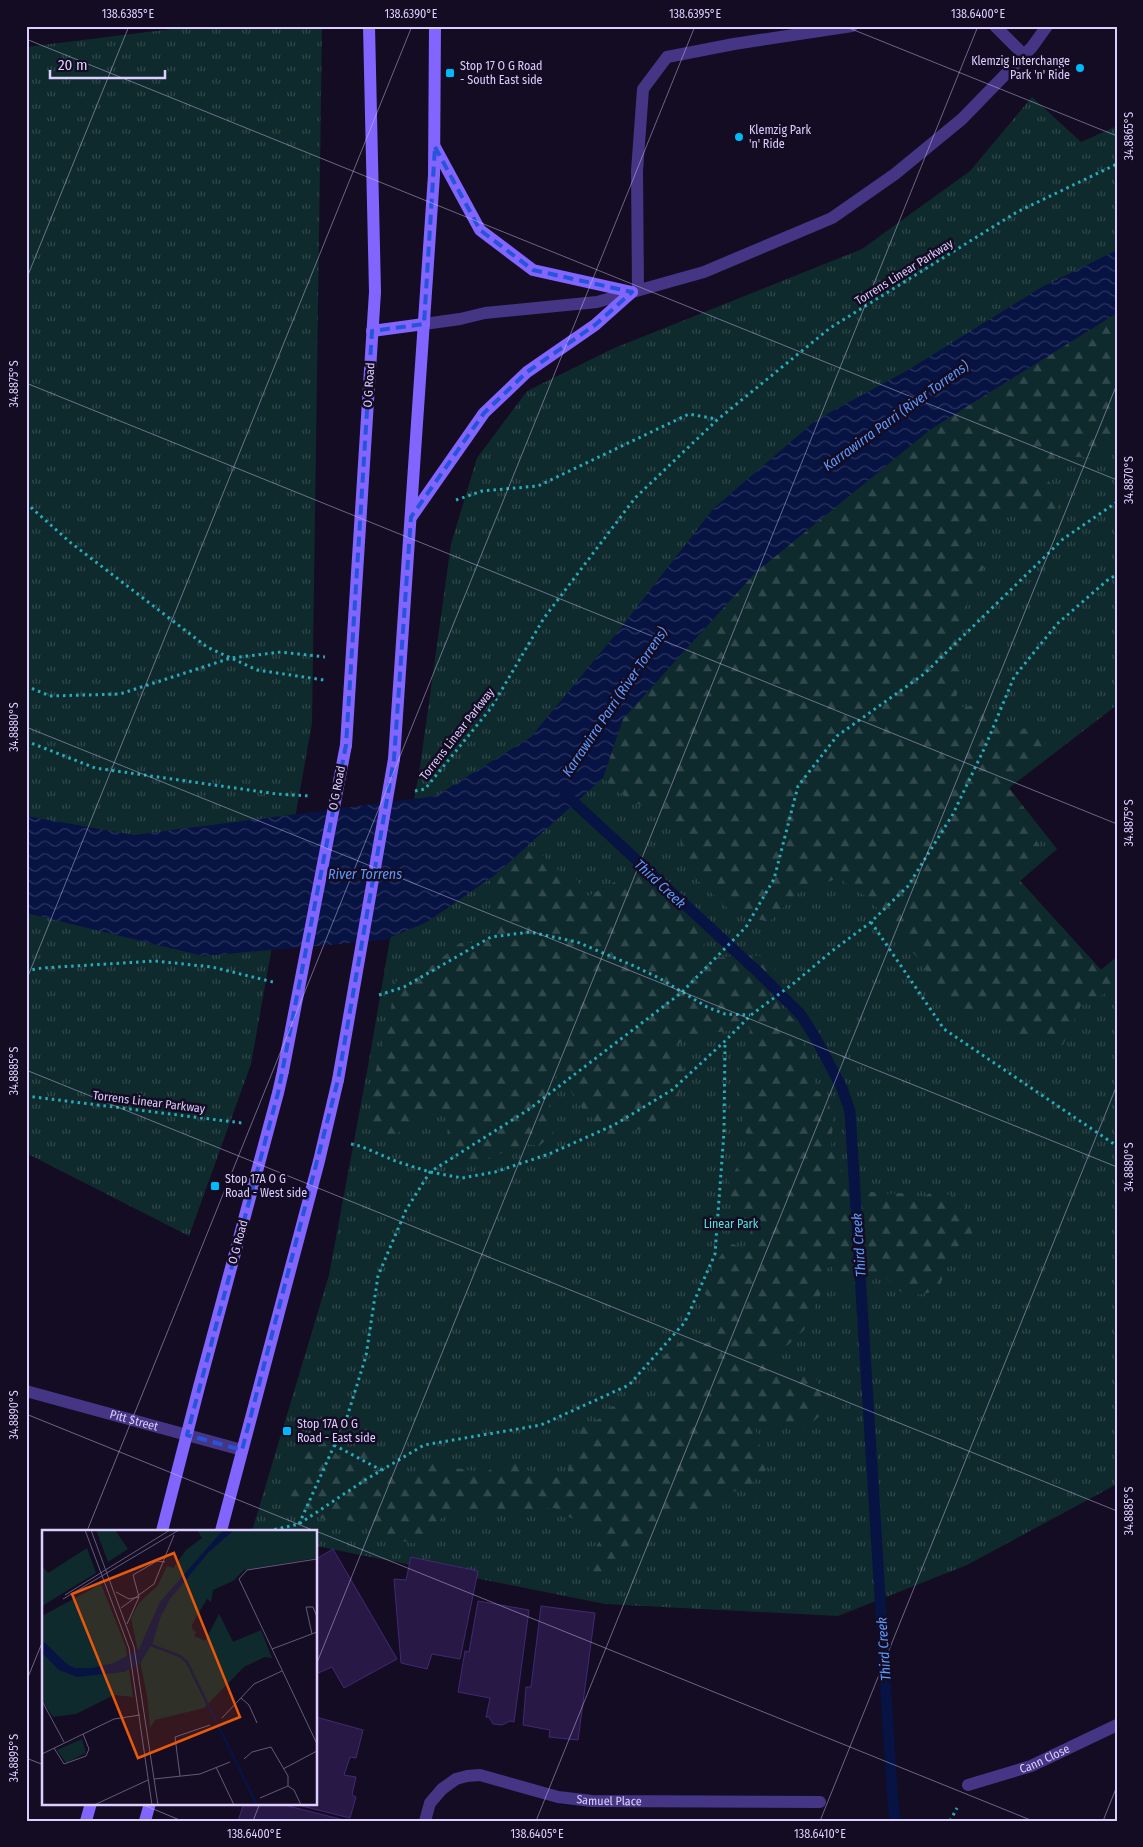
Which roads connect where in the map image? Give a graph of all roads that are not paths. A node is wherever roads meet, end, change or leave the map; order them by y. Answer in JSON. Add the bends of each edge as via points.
{"nodes":[{"id":1,"x":369,"y":26,"type":"edge"},
{"id":2,"x":436,"y":26,"type":"edge"},
{"id":3,"x":852,"y":26,"type":"edge"},
{"id":4,"x":995,"y":26,"type":"edge"},
{"id":5,"x":1047,"y":26,"type":"edge"},
{"id":6,"x":1024,"y":56,"type":"junction"},
{"id":7,"x":435,"y":147,"type":"junction"},
{"id":8,"x":635,"y":291,"type":"junction"},
{"id":9,"x":424,"y":324,"type":"junction"},
{"id":10,"x":372,"y":331,"type":"junction"},
{"id":11,"x":411,"y":517,"type":"junction"},
{"id":12,"x":26,"y":1391,"type":"edge"},
{"id":13,"x":186,"y":1435,"type":"junction"},
{"id":14,"x":242,"y":1450,"type":"junction"},
{"id":15,"x":162,"y":1530,"type":"edge"},
{"id":16,"x":221,"y":1530,"type":"edge"},
{"id":17,"x":1117,"y":1725,"type":"edge"},
{"id":18,"x":968,"y":1784,"type":"dead end"},
{"id":19,"x":820,"y":1802,"type":"dead end"},
{"id":20,"x":91,"y":1804,"type":"edge"},
{"id":21,"x":150,"y":1804,"type":"edge"},
{"id":22,"x":86,"y":1821,"type":"edge"},
{"id":23,"x":145,"y":1821,"type":"edge"},
{"id":24,"x":426,"y":1821,"type":"edge"}],
"edges":[{"from":1,"to":10,"type":"main road","name":"O G Road","via":[[375,292]]},
{"from":2,"to":7,"type":"main road"},
{"from":3,"to":8,"type":"street","via":[[667,57],[643,88],[637,171]]},
{"from":4,"to":6,"type":"street"},
{"from":5,"to":6,"type":"street"},
{"from":6,"to":8,"type":"street","via":[[962,119],[895,174],[832,218],[704,272]]},
{"from":7,"to":8,"type":"main road","via":[[480,230],[533,270]]},
{"from":7,"to":9,"type":"main road"},
{"from":8,"to":9,"type":"street","via":[[597,302],[485,313]]},
{"from":8,"to":11,"type":"main road","via":[[594,325],[527,372],[484,413]]},
{"from":9,"to":10,"type":"main road"},
{"from":9,"to":11,"type":"main road"},
{"from":10,"to":13,"type":"main road","name":"O G Road","bridge":true,"via":[[346,745],[283,1071]]},
{"from":11,"to":14,"type":"main road","bridge":true,"via":[[394,759],[338,1080]]},
{"from":12,"to":13,"type":"street","name":"Pitt Street"},
{"from":13,"to":14,"type":"street","name":"Pitt Street"},
{"from":13,"to":15,"type":"main road","name":"O G Road"},
{"from":14,"to":16,"type":"main road"},
{"from":17,"to":18,"type":"street","name":"Cann Close","via":[[1031,1766]]},
{"from":19,"to":24,"type":"street","name":"Samuel Place","via":[[592,1801],[558,1796],[480,1776],[456,1779],[442,1789],[430,1804]]},
{"from":20,"to":22,"type":"main road"},
{"from":21,"to":23,"type":"main road"}]}
